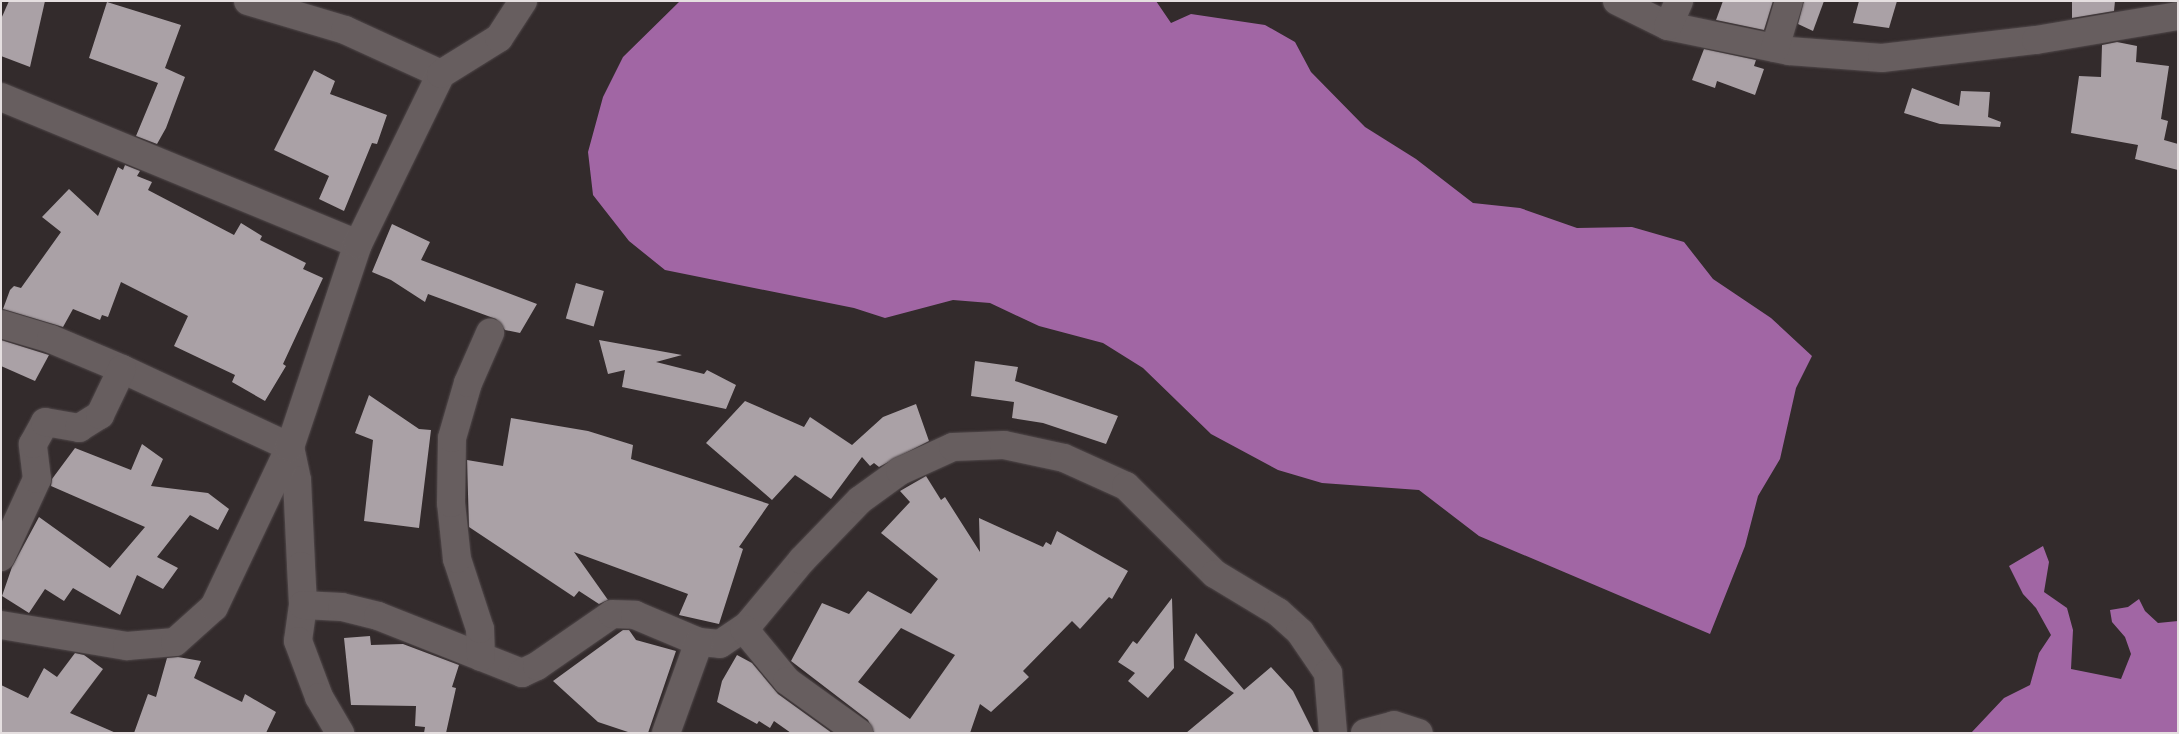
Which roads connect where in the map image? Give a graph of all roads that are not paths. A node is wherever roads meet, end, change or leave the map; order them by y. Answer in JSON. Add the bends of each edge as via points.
{"nodes":[{"id":1,"x":248,"y":1,"type":"edge"},
{"id":2,"x":523,"y":1,"type":"edge"},
{"id":3,"x":1617,"y":1,"type":"edge"},
{"id":4,"x":1679,"y":1,"type":"edge"},
{"id":5,"x":1789,"y":1,"type":"edge"},
{"id":6,"x":2178,"y":16,"type":"edge"},
{"id":7,"x":1668,"y":26,"type":"junction"},
{"id":8,"x":1775,"y":48,"type":"junction"},
{"id":9,"x":441,"y":74,"type":"junction"},
{"id":10,"x":1,"y":97,"type":"edge"},
{"id":11,"x":358,"y":244,"type":"junction"},
{"id":12,"x":1,"y":324,"type":"edge"},
{"id":13,"x":490,"y":333,"type":"dead end"},
{"id":14,"x":122,"y":369,"type":"junction"},
{"id":15,"x":290,"y":447,"type":"junction"},
{"id":16,"x":10,"y":509,"type":"edge"},
{"id":17,"x":1,"y":557,"type":"edge"},
{"id":18,"x":303,"y":605,"type":"junction"},
{"id":19,"x":1,"y":625,"type":"edge"},
{"id":20,"x":744,"y":629,"type":"junction"},
{"id":21,"x":699,"y":642,"type":"junction"},
{"id":22,"x":481,"y":658,"type":"junction"},
{"id":23,"x":340,"y":733,"type":"edge"},
{"id":24,"x":666,"y":733,"type":"edge"},
{"id":25,"x":860,"y":733,"type":"edge"},
{"id":26,"x":1333,"y":733,"type":"edge"},
{"id":27,"x":1365,"y":733,"type":"edge"},
{"id":28,"x":1419,"y":733,"type":"edge"}],
"edges":[{"from":1,"to":9,"type":"street","via":[[345,30]]},
{"from":2,"to":9,"type":"street","via":[[499,38]]},
{"from":3,"to":7,"type":"street"},
{"from":4,"to":7,"type":"street"},
{"from":5,"to":8,"type":"street"},
{"from":6,"to":8,"type":"street","via":[[2036,40],[1882,58]]},
{"from":7,"to":8,"type":"street"},
{"from":9,"to":11,"type":"street"},
{"from":10,"to":11,"type":"street"},
{"from":11,"to":15,"type":"street"},
{"from":12,"to":14,"type":"street","via":[[51,339]]},
{"from":13,"to":22,"type":"street","via":[[468,383],[452,438],[451,503],[457,559],[480,629]]},
{"from":14,"to":15,"type":"street"},
{"from":14,"to":16,"type":"street","via":[[100,415],[79,428],[45,422],[33,444],[37,479]]},
{"from":15,"to":18,"type":"street","via":[[297,480]]},
{"from":15,"to":19,"type":"street","via":[[214,607],[175,642],[127,646]]},
{"from":16,"to":17,"type":"street"},
{"from":18,"to":22,"type":"street","via":[[342,607],[378,616]]},
{"from":18,"to":23,"type":"street","via":[[298,641],[319,697]]},
{"from":20,"to":21,"type":"street","via":[[720,644]]},
{"from":20,"to":25,"type":"street","via":[[787,681]]},
{"from":20,"to":26,"type":"street","via":[[802,560],[860,500],[900,471],[953,446],[1004,445],[1036,450],[1090,468],[1126,486],[1215,574],[1278,612],[1300,632],[1331,681]]},
{"from":21,"to":22,"type":"street","via":[[635,615],[612,614],[522,673]]},
{"from":21,"to":24,"type":"street"},
{"from":27,"to":28,"type":"street","via":[[1394,725]]}]}
